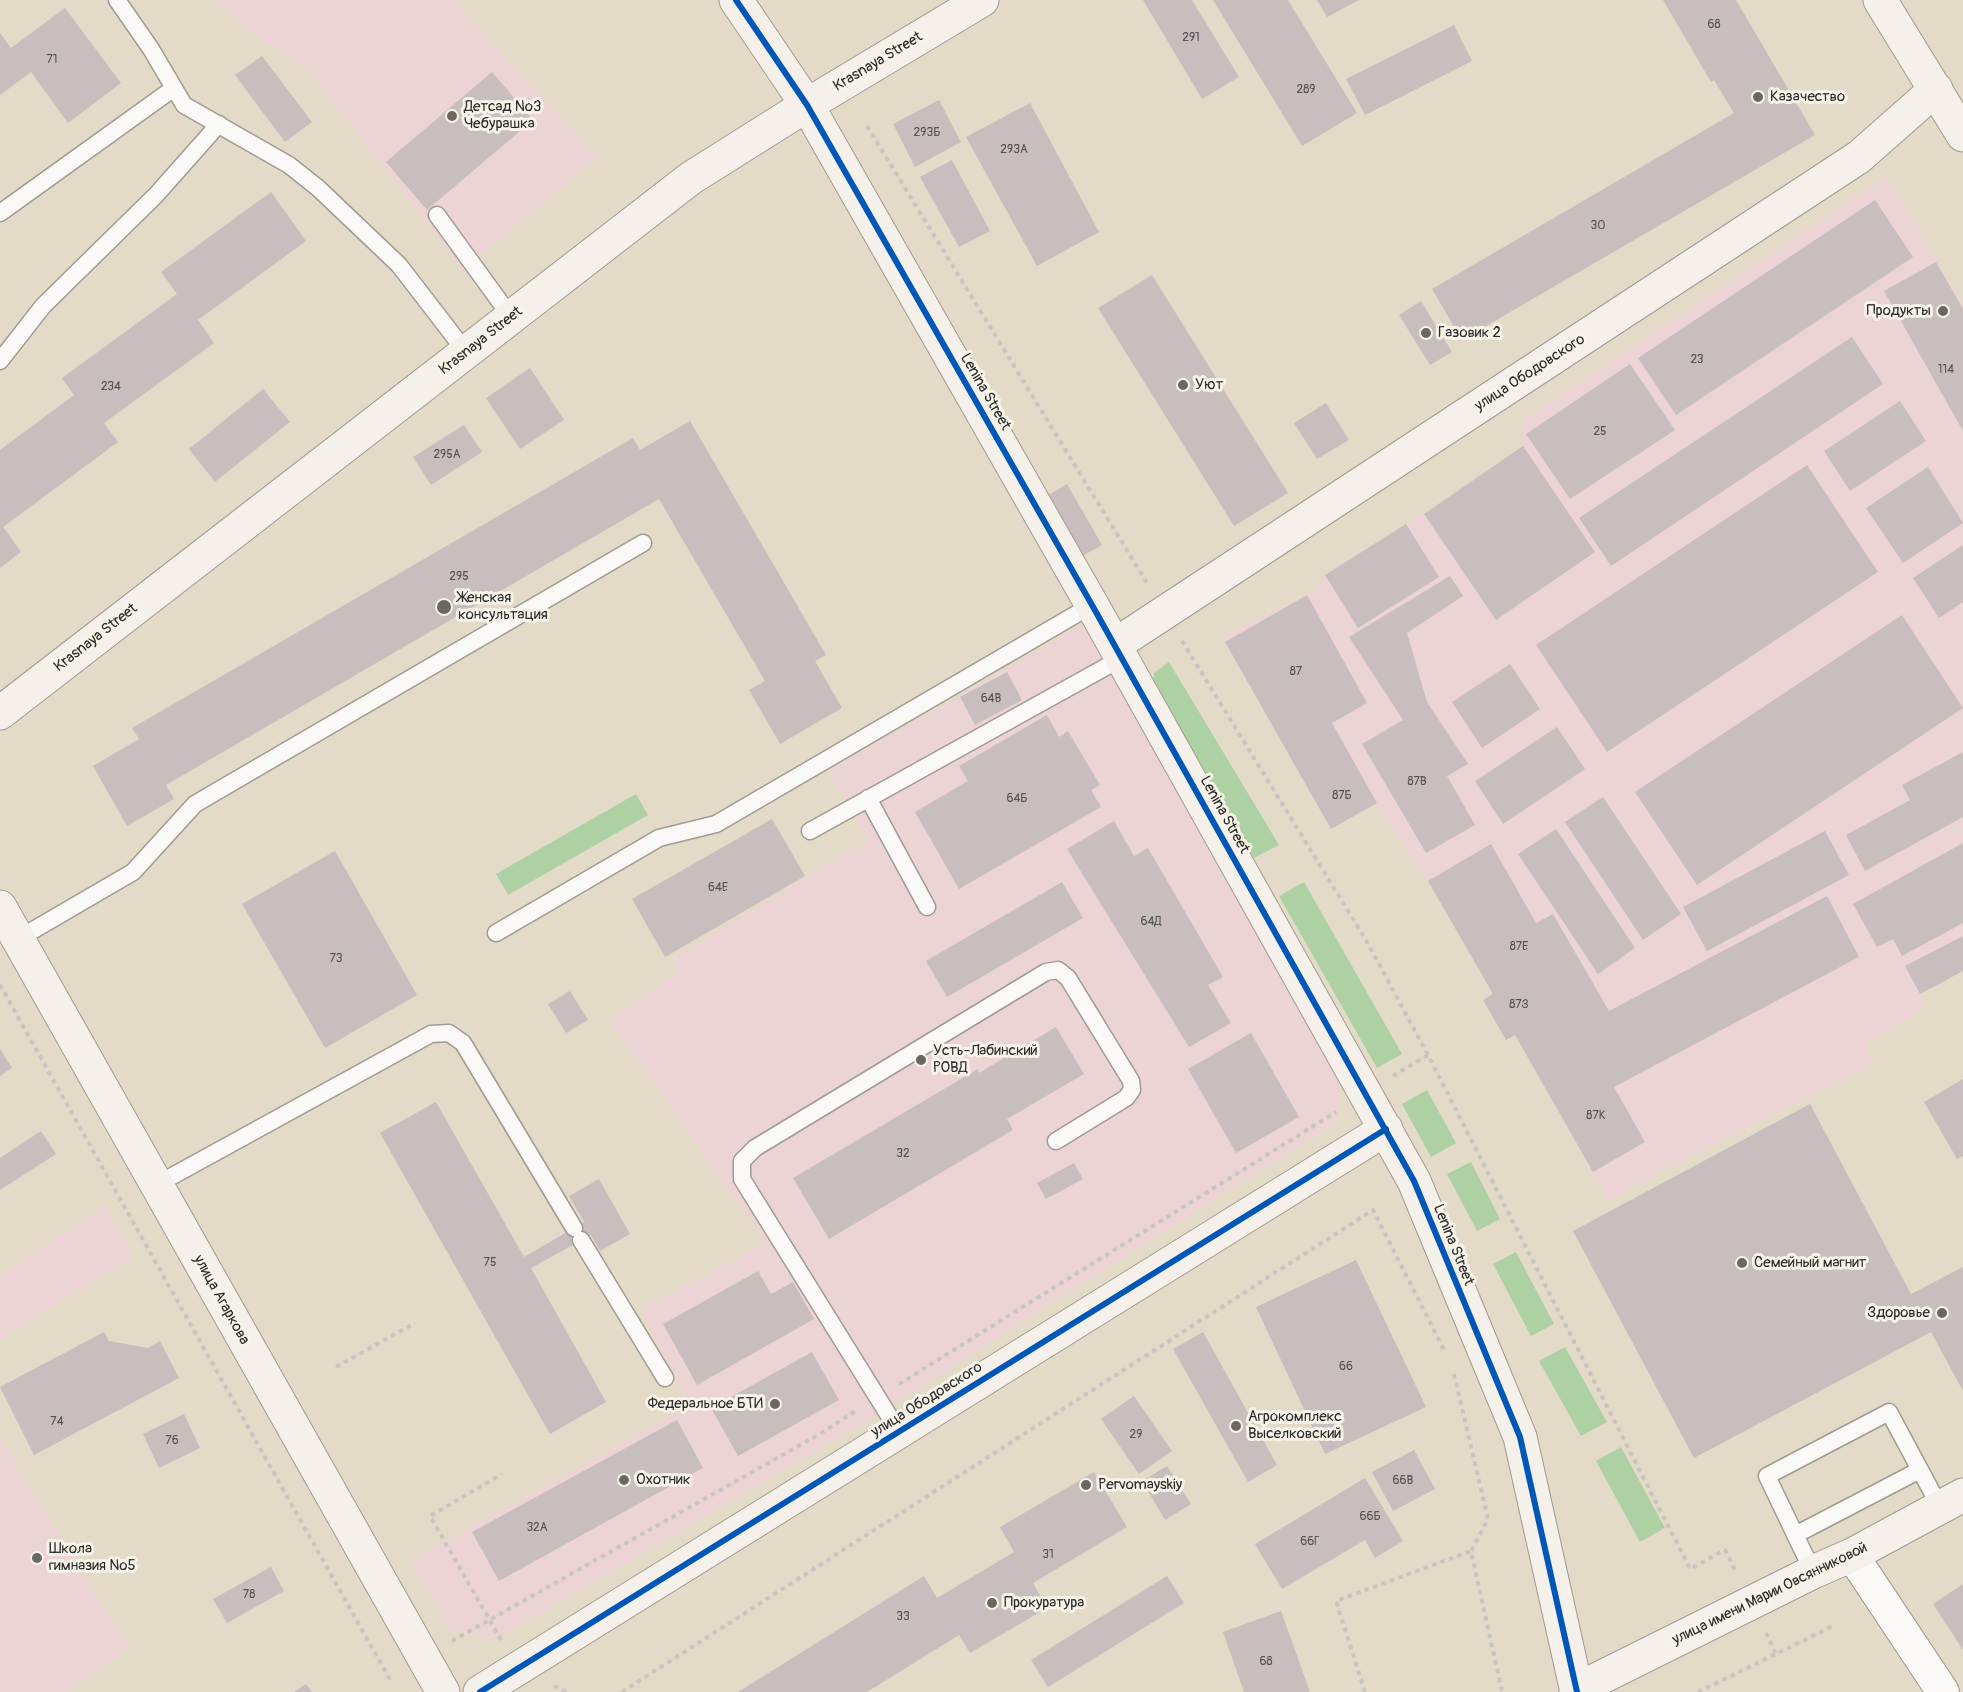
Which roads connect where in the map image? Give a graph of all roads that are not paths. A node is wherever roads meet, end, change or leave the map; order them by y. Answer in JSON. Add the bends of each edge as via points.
{"nodes":[{"id":1,"x":117,"y":0,"type":"edge"},
{"id":2,"x":736,"y":0,"type":"edge"},
{"id":3,"x":982,"y":0,"type":"edge"},
{"id":4,"x":1880,"y":0,"type":"edge"},
{"id":5,"x":174,"y":88,"type":"junction"},
{"id":6,"x":1936,"y":89,"type":"junction"},
{"id":7,"x":807,"y":105,"type":"junction"},
{"id":8,"x":219,"y":124,"type":"junction"},
{"id":9,"x":1963,"y":135,"type":"edge"},
{"id":10,"x":0,"y":213,"type":"edge"},
{"id":11,"x":437,"y":215,"type":"dead end"},
{"id":12,"x":511,"y":317,"type":"junction"},
{"id":13,"x":466,"y":352,"type":"junction"},
{"id":14,"x":0,"y":361,"type":"edge"},
{"id":15,"x":643,"y":543,"type":"dead end"},
{"id":16,"x":1092,"y":605,"type":"junction"},
{"id":17,"x":1118,"y":652,"type":"junction"},
{"id":18,"x":0,"y":713,"type":"edge"},
{"id":19,"x":868,"y":798,"type":"junction"},
{"id":20,"x":810,"y":831,"type":"dead end"},
{"id":21,"x":0,"y":907,"type":"edge"},
{"id":22,"x":927,"y":907,"type":"dead end"},
{"id":23,"x":496,"y":933,"type":"dead end"},
{"id":24,"x":18,"y":939,"type":"junction"},
{"id":25,"x":1386,"y":1129,"type":"junction"},
{"id":26,"x":1056,"y":1141,"type":"dead end"},
{"id":27,"x":156,"y":1185,"type":"junction"},
{"id":28,"x":664,"y":1378,"type":"dead end"},
{"id":29,"x":899,"y":1432,"type":"junction"},
{"id":30,"x":1920,"y":1470,"type":"junction"},
{"id":31,"x":1952,"y":1501,"type":"edge"},
{"id":32,"x":1795,"y":1535,"type":"junction"},
{"id":33,"x":1852,"y":1555,"type":"junction"},
{"id":34,"x":1813,"y":1572,"type":"junction"},
{"id":35,"x":1576,"y":1691,"type":"edge"},
{"id":36,"x":443,"y":1692,"type":"edge"},
{"id":37,"x":480,"y":1692,"type":"edge"},
{"id":38,"x":1943,"y":1692,"type":"edge"}],
"edges":[{"from":1,"to":5,"type":"lane"},
{"from":2,"to":7,"type":"street","name":"Lenina Street"},
{"from":3,"to":7,"type":"street","name":"Krasnaya Street"},
{"from":4,"to":6,"type":"street"},
{"from":5,"to":8,"type":"lane","via":[[184,105]]},
{"from":5,"to":10,"type":"lane"},
{"from":6,"to":9,"type":"street"},
{"from":6,"to":17,"type":"street","name":"улица Ободовского","via":[[1859,157],[1165,613]]},
{"from":7,"to":12,"type":"street","name":"Krasnaya Street","via":[[691,178]]},
{"from":7,"to":16,"type":"street","name":"Lenina Street"},
{"from":8,"to":13,"type":"lane","via":[[289,165],[318,188],[399,265]]},
{"from":8,"to":14,"type":"lane","via":[[156,195],[43,306]]},
{"from":11,"to":12,"type":"lane"},
{"from":12,"to":13,"type":"street","name":"Krasnaya Street"},
{"from":13,"to":18,"type":"street","name":"Krasnaya Street"},
{"from":15,"to":24,"type":"lane","via":[[209,795],[195,804],[133,872]]},
{"from":16,"to":17,"type":"street","name":"Lenina Street"},
{"from":16,"to":23,"type":"lane","via":[[716,824],[659,838]]},
{"from":17,"to":19,"type":"lane"},
{"from":17,"to":25,"type":"street","name":"Lenina Street"},
{"from":19,"to":20,"type":"lane"},
{"from":19,"to":22,"type":"lane"},
{"from":21,"to":24,"type":"street","name":"улица Агаркова"},
{"from":24,"to":27,"type":"street","name":"улица Агаркова"},
{"from":25,"to":29,"type":"street","name":"улица Ободовского"},
{"from":25,"to":35,"type":"street","name":"Lenina Street","via":[[1414,1181],[1520,1437]]},
{"from":26,"to":29,"type":"lane","via":[[1126,1098],[1132,1090],[1131,1081],[1068,978],[1058,970],[1046,972],[755,1148],[742,1161],[742,1179]]},
{"from":27,"to":28,"type":"lane","via":[[431,1034],[448,1033],[463,1043]]},
{"from":27,"to":36,"type":"street","name":"улица Агаркова"},
{"from":29,"to":37,"type":"street","name":"улица Ободовского"},
{"from":30,"to":31,"type":"lane"},
{"from":30,"to":32,"type":"lane"},
{"from":30,"to":32,"type":"lane","via":[[1889,1412],[1767,1476]]},
{"from":31,"to":33,"type":"street","name":"улица имени Марии Овсянниковой"},
{"from":32,"to":34,"type":"lane"},
{"from":33,"to":34,"type":"street","name":"улица имени Марии Овсянниковой"},
{"from":33,"to":38,"type":"street"},
{"from":34,"to":35,"type":"street","name":"улица имени Марии Овсянниковой"}]}
